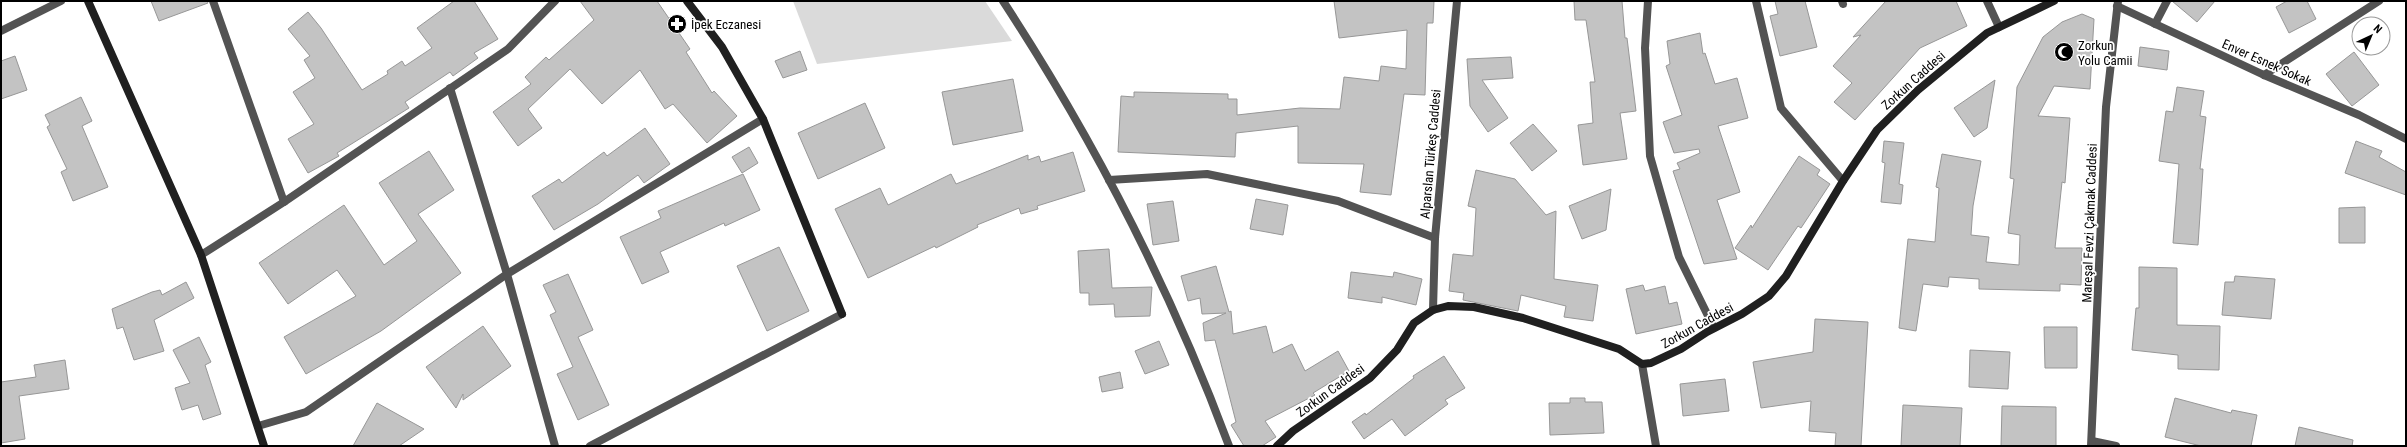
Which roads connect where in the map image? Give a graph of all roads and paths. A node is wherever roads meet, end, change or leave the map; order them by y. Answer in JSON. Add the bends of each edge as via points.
{"nodes":[{"id":1,"x":61,"y":1,"type":"edge"},
{"id":2,"x":88,"y":1,"type":"edge"},
{"id":3,"x":214,"y":1,"type":"edge"},
{"id":4,"x":555,"y":1,"type":"edge"},
{"id":5,"x":687,"y":1,"type":"edge"},
{"id":6,"x":1002,"y":1,"type":"edge"},
{"id":7,"x":1457,"y":1,"type":"edge"},
{"id":8,"x":1648,"y":1,"type":"edge"},
{"id":9,"x":1756,"y":1,"type":"edge"},
{"id":10,"x":1987,"y":1,"type":"edge"},
{"id":11,"x":2054,"y":1,"type":"edge"},
{"id":12,"x":2168,"y":1,"type":"edge"},
{"id":13,"x":2379,"y":1,"type":"edge"},
{"id":14,"x":2118,"y":4,"type":"edge"},
{"id":15,"x":2155,"y":24,"type":"junction"},
{"id":16,"x":1999,"y":27,"type":"junction"},
{"id":17,"x":1,"y":31,"type":"edge"},
{"id":18,"x":2264,"y":75,"type":"junction"},
{"id":19,"x":450,"y":88,"type":"junction"},
{"id":20,"x":763,"y":119,"type":"junction"},
{"id":21,"x":2406,"y":140,"type":"edge"},
{"id":22,"x":1109,"y":180,"type":"junction"},
{"id":23,"x":1842,"y":181,"type":"junction"},
{"id":24,"x":284,"y":202,"type":"junction"},
{"id":25,"x":1435,"y":238,"type":"junction"},
{"id":26,"x":201,"y":255,"type":"junction"},
{"id":27,"x":506,"y":274,"type":"junction"},
{"id":28,"x":1433,"y":310,"type":"junction"},
{"id":29,"x":1714,"y":328,"type":"junction"},
{"id":30,"x":1642,"y":364,"type":"junction"},
{"id":31,"x":258,"y":426,"type":"junction"},
{"id":32,"x":2092,"y":443,"type":"edge"},
{"id":33,"x":264,"y":446,"type":"edge"},
{"id":34,"x":555,"y":446,"type":"edge"},
{"id":35,"x":590,"y":446,"type":"edge"},
{"id":36,"x":1229,"y":446,"type":"edge"},
{"id":37,"x":1277,"y":446,"type":"edge"},
{"id":38,"x":1656,"y":446,"type":"edge"},
{"id":39,"x":2116,"y":446,"type":"edge"}],
"edges":[{"from":1,"to":17,"type":"street"},
{"from":2,"to":26,"type":"street"},
{"from":3,"to":24,"type":"street"},
{"from":4,"to":19,"type":"street","via":[[508,48]]},
{"from":5,"to":20,"type":"street","via":[[722,47]]},
{"from":6,"to":22,"type":"street","via":[[1034,50]]},
{"from":7,"to":25,"type":"street","name":"Alparslan Türkeş Caddesi"},
{"from":8,"to":29,"type":"street","via":[[1645,48],[1650,156],[1679,257]]},
{"from":9,"to":23,"type":"street","via":[[1781,108]]},
{"from":10,"to":16,"type":"street"},
{"from":11,"to":16,"type":"street","name":"Zorkun Caddesi"},
{"from":12,"to":15,"type":"street"},
{"from":13,"to":18,"type":"street"},
{"from":14,"to":15,"type":"street","name":"Enver Esnek Sokak"},
{"from":14,"to":32,"type":"street","name":"Mareşal Fevzi Çakmak Caddesi","via":[[2106,107]]},
{"from":15,"to":18,"type":"street","name":"Enver Esnek Sokak"},
{"from":16,"to":23,"type":"street","name":"Zorkun Caddesi","via":[[1987,33],[1918,90],[1889,118],[1877,130]]},
{"from":18,"to":21,"type":"street","name":"Enver Esnek Sokak","via":[[2359,115]]},
{"from":19,"to":24,"type":"street"},
{"from":19,"to":27,"type":"street"},
{"from":20,"to":27,"type":"street"},
{"from":20,"to":35,"type":"street","via":[[842,314]]},
{"from":22,"to":25,"type":"street","via":[[1207,174],[1338,201]]},
{"from":22,"to":36,"type":"street","via":[[1153,266],[1200,369]]},
{"from":23,"to":29,"type":"street","name":"Zorkun Caddesi","via":[[1786,276],[1769,296]]},
{"from":24,"to":26,"type":"street"},
{"from":25,"to":28,"type":"street","name":"Alparslan Türkeş Caddesi"},
{"from":26,"to":31,"type":"street"},
{"from":27,"to":31,"type":"street","via":[[306,412]]},
{"from":27,"to":34,"type":"street"},
{"from":28,"to":30,"type":"street","name":"Zorkun Caddesi","via":[[1448,306],[1474,307],[1524,318],[1619,349]]},
{"from":28,"to":37,"type":"street","name":"Zorkun Caddesi","via":[[1414,323],[1397,350],[1370,378],[1294,431]]},
{"from":29,"to":30,"type":"street","name":"Zorkun Caddesi","via":[[1681,349],[1651,363]]},
{"from":30,"to":38,"type":"street"},
{"from":31,"to":33,"type":"street"},
{"from":32,"to":39,"type":"street"}]}
